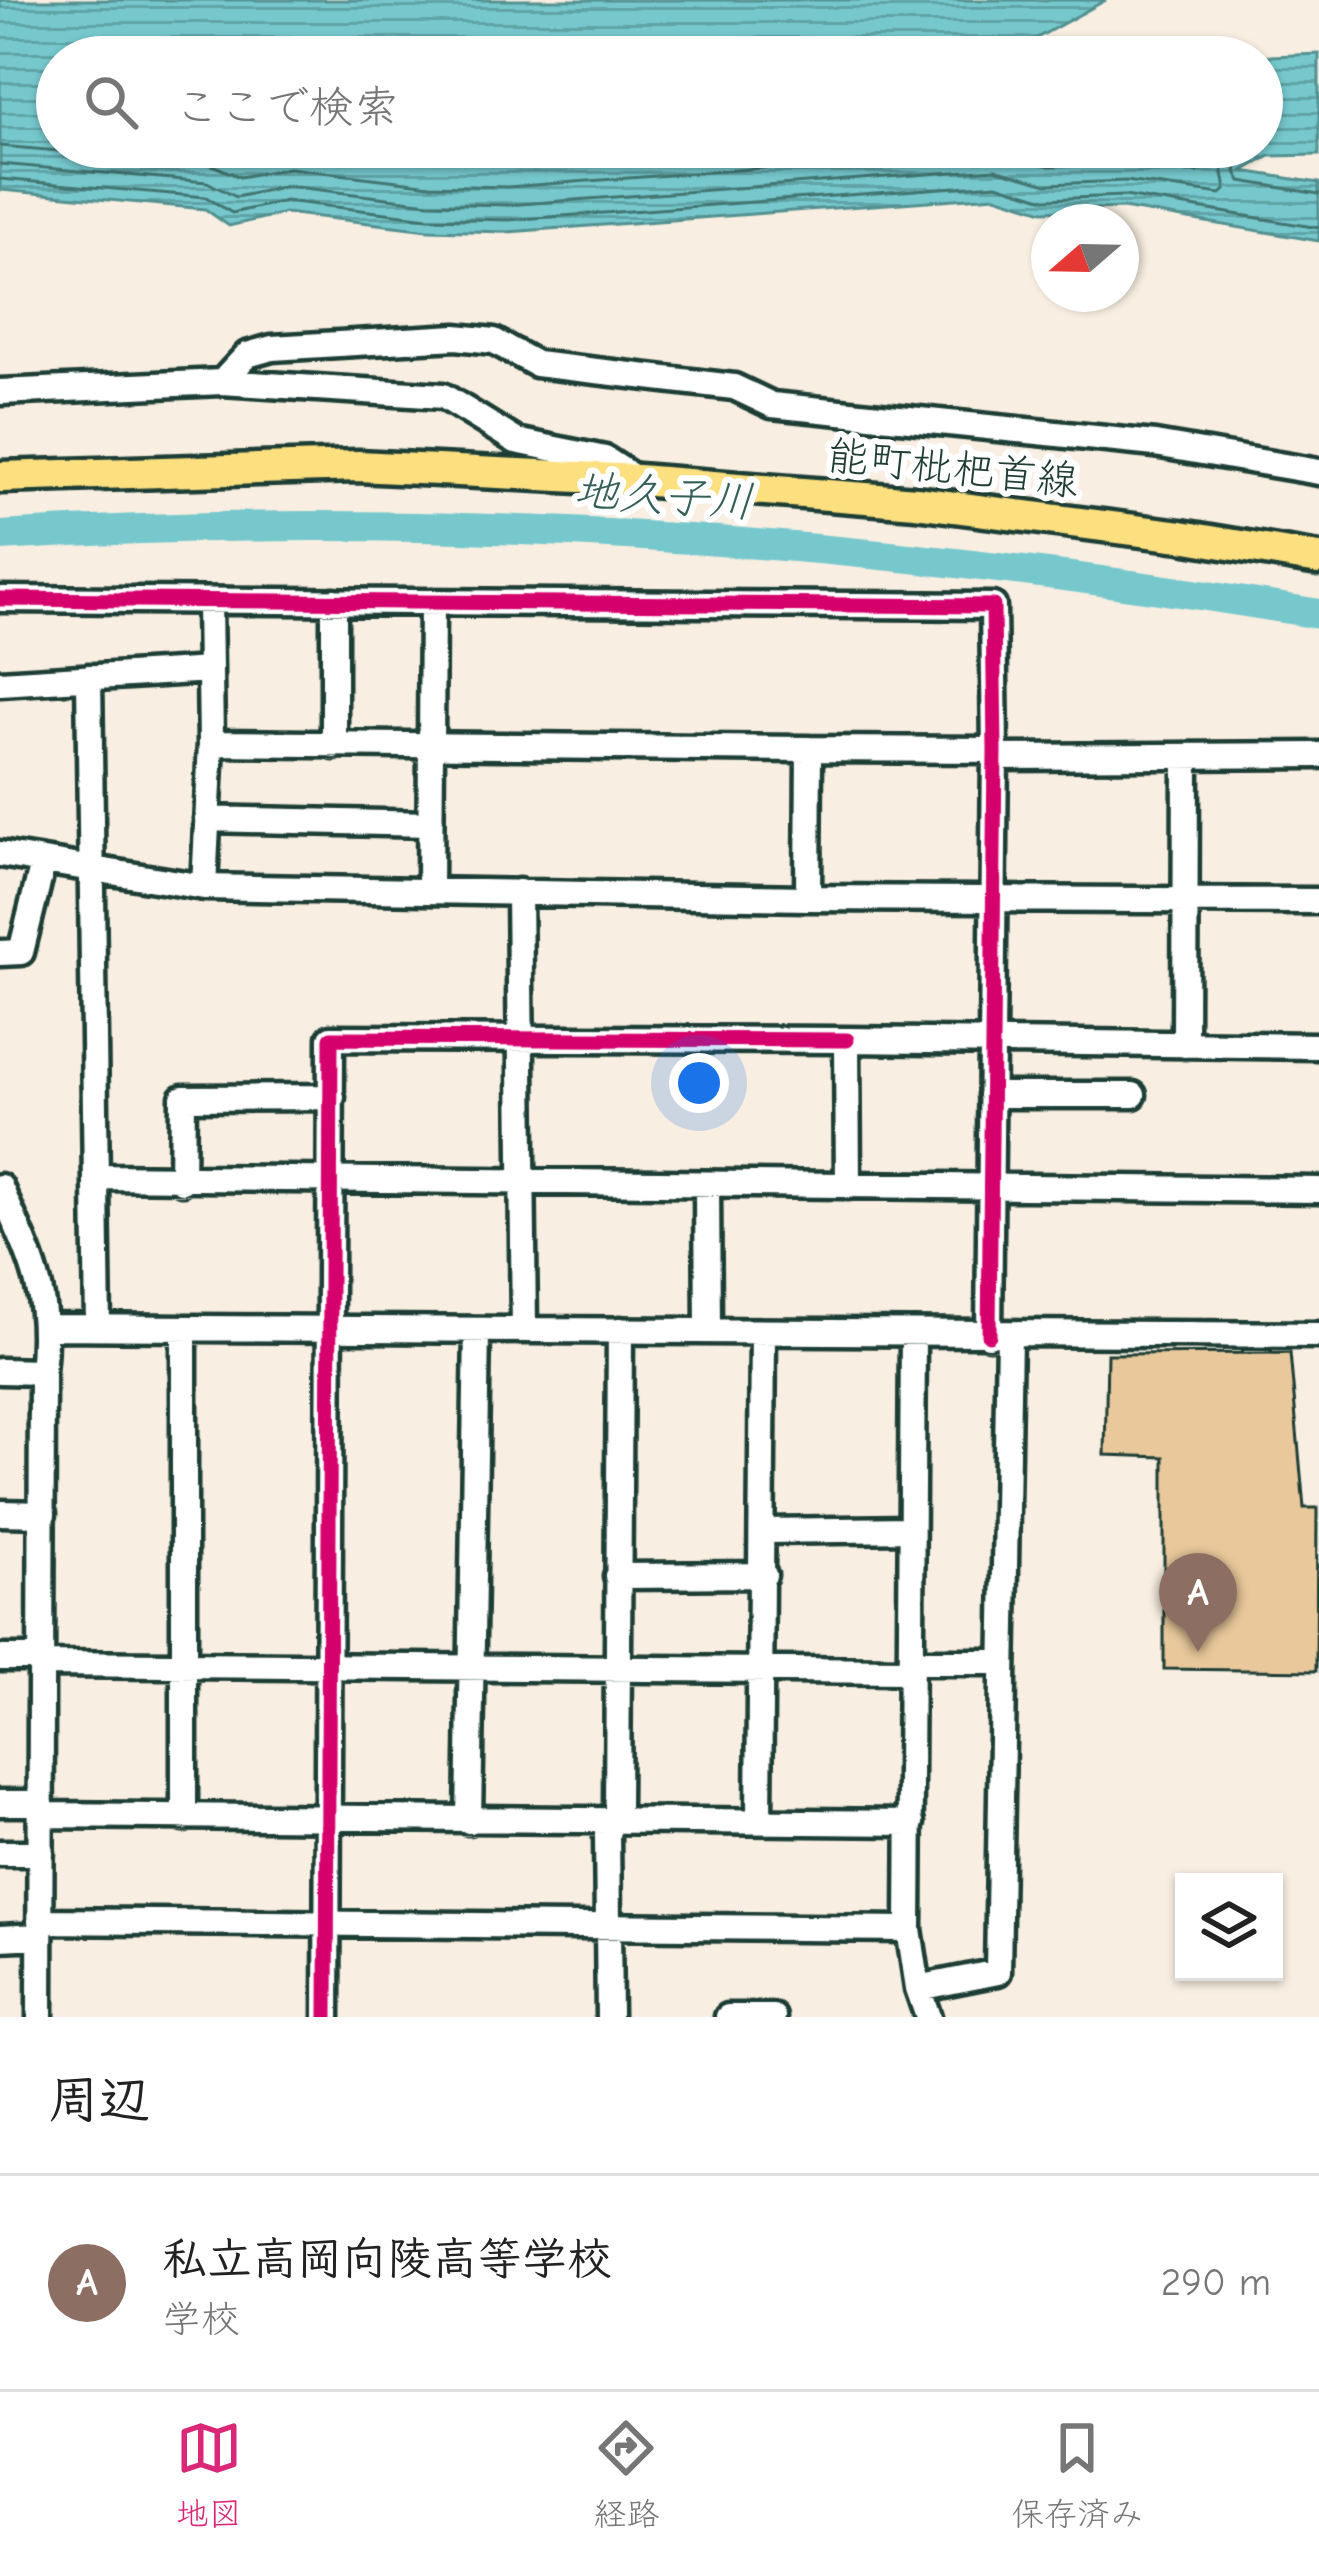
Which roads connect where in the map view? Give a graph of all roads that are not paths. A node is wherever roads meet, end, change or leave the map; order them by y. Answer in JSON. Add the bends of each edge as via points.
{"nodes":[{"id":1,"x":222,"y":382,"type":"junction"},
{"id":2,"x":0,"y":392,"type":"edge"},
{"id":3,"x":1319,"y":472,"type":"edge"},
{"id":4,"x":0,"y":477,"type":"edge"},
{"id":5,"x":638,"y":480,"type":"junction"},
{"id":6,"x":1319,"y":559,"type":"edge"},
{"id":7,"x":0,"y":599,"type":"edge"},
{"id":8,"x":209,"y":601,"type":"junction"},
{"id":9,"x":334,"y":602,"type":"junction"},
{"id":10,"x":432,"y":602,"type":"junction"},
{"id":11,"x":210,"y":670,"type":"junction"},
{"id":12,"x":89,"y":677,"type":"junction"},
{"id":13,"x":0,"y":683,"type":"edge"},
{"id":14,"x":211,"y":743,"type":"junction"},
{"id":15,"x":430,"y":744,"type":"junction"},
{"id":16,"x":334,"y":746,"type":"junction"},
{"id":17,"x":809,"y":749,"type":"junction"},
{"id":18,"x":995,"y":753,"type":"junction"},
{"id":19,"x":1319,"y":755,"type":"edge"},
{"id":20,"x":1186,"y":756,"type":"junction"},
{"id":21,"x":207,"y":819,"type":"junction"},
{"id":22,"x":430,"y":824,"type":"junction"},
{"id":23,"x":0,"y":854,"type":"edge"},
{"id":24,"x":43,"y":863,"type":"junction"},
{"id":25,"x":92,"y":872,"type":"junction"},
{"id":26,"x":204,"y":887,"type":"junction"},
{"id":27,"x":430,"y":889,"type":"junction"},
{"id":28,"x":519,"y":892,"type":"junction"},
{"id":29,"x":808,"y":898,"type":"junction"},
{"id":30,"x":992,"y":899,"type":"junction"},
{"id":31,"x":1184,"y":900,"type":"junction"},
{"id":32,"x":1319,"y":901,"type":"edge"},
{"id":33,"x":0,"y":953,"type":"edge"},
{"id":34,"x":518,"y":1040,"type":"junction"},
{"id":35,"x":847,"y":1040,"type":"junction"},
{"id":36,"x":991,"y":1043,"type":"junction"},
{"id":37,"x":1186,"y":1045,"type":"junction"},
{"id":38,"x":1319,"y":1046,"type":"edge"},
{"id":39,"x":991,"y":1095,"type":"junction"},
{"id":40,"x":1133,"y":1095,"type":"dead end"},
{"id":41,"x":332,"y":1097,"type":"junction"},
{"id":42,"x":98,"y":1177,"type":"junction"},
{"id":43,"x":182,"y":1180,"type":"junction"},
{"id":44,"x":333,"y":1182,"type":"junction"},
{"id":45,"x":521,"y":1184,"type":"junction"},
{"id":46,"x":707,"y":1185,"type":"junction"},
{"id":47,"x":848,"y":1186,"type":"junction"},
{"id":48,"x":0,"y":1187,"type":"edge"},
{"id":49,"x":992,"y":1189,"type":"junction"},
{"id":50,"x":1319,"y":1190,"type":"edge"},
{"id":51,"x":47,"y":1327,"type":"junction"},
{"id":52,"x":98,"y":1327,"type":"junction"},
{"id":53,"x":184,"y":1328,"type":"junction"},
{"id":54,"x":332,"y":1329,"type":"junction"},
{"id":55,"x":477,"y":1330,"type":"junction"},
{"id":56,"x":524,"y":1330,"type":"junction"},
{"id":57,"x":620,"y":1330,"type":"junction"},
{"id":58,"x":708,"y":1331,"type":"junction"},
{"id":59,"x":763,"y":1332,"type":"junction"},
{"id":60,"x":913,"y":1334,"type":"junction"},
{"id":61,"x":999,"y":1335,"type":"junction"},
{"id":62,"x":1319,"y":1335,"type":"edge"},
{"id":63,"x":0,"y":1371,"type":"edge"},
{"id":64,"x":42,"y":1372,"type":"junction"},
{"id":65,"x":0,"y":1514,"type":"edge"},
{"id":66,"x":43,"y":1514,"type":"junction"},
{"id":67,"x":911,"y":1529,"type":"junction"},
{"id":68,"x":764,"y":1531,"type":"junction"},
{"id":69,"x":764,"y":1575,"type":"junction"},
{"id":70,"x":617,"y":1576,"type":"junction"},
{"id":71,"x":0,"y":1658,"type":"edge"},
{"id":72,"x":41,"y":1661,"type":"junction"},
{"id":73,"x":1003,"y":1662,"type":"junction"},
{"id":74,"x":183,"y":1665,"type":"junction"},
{"id":75,"x":329,"y":1666,"type":"junction"},
{"id":76,"x":910,"y":1667,"type":"junction"},
{"id":77,"x":472,"y":1668,"type":"junction"},
{"id":78,"x":616,"y":1668,"type":"junction"},
{"id":79,"x":763,"y":1672,"type":"junction"},
{"id":80,"x":0,"y":1803,"type":"edge"},
{"id":81,"x":41,"y":1809,"type":"junction"},
{"id":82,"x":184,"y":1818,"type":"junction"},
{"id":83,"x":328,"y":1820,"type":"junction"},
{"id":84,"x":759,"y":1820,"type":"junction"},
{"id":85,"x":469,"y":1821,"type":"junction"},
{"id":86,"x":613,"y":1821,"type":"junction"},
{"id":87,"x":911,"y":1823,"type":"junction"},
{"id":88,"x":0,"y":1853,"type":"edge"},
{"id":89,"x":40,"y":1853,"type":"junction"},
{"id":90,"x":327,"y":1924,"type":"junction"},
{"id":91,"x":607,"y":1926,"type":"junction"},
{"id":92,"x":39,"y":1928,"type":"junction"},
{"id":93,"x":909,"y":1928,"type":"junction"},
{"id":94,"x":0,"y":1938,"type":"edge"},
{"id":95,"x":918,"y":1988,"type":"junction"},
{"id":96,"x":40,"y":2017,"type":"edge"},
{"id":97,"x":327,"y":2017,"type":"edge"},
{"id":98,"x":609,"y":2017,"type":"edge"},
{"id":99,"x":728,"y":2017,"type":"edge"},
{"id":100,"x":773,"y":2017,"type":"edge"},
{"id":101,"x":928,"y":2017,"type":"edge"}],
"edges":[{"from":1,"to":2,"type":"street"},
{"from":1,"to":3,"type":"street","via":[[247,355],[272,348],[455,337],[494,341],[536,364],[734,386],[772,405],[1155,444]]},
{"from":1,"to":5,"type":"street","via":[[443,396],[516,441],[605,459]]},
{"from":4,"to":5,"type":"main road","name":"能町枇杷首線","via":[[358,466]]},
{"from":5,"to":6,"type":"main road","name":"能町枇杷首線","via":[[916,502]]},
{"from":7,"to":8,"type":"street"},
{"from":8,"to":9,"type":"street"},
{"from":8,"to":11,"type":"street"},
{"from":9,"to":10,"type":"street"},
{"from":9,"to":16,"type":"street"},
{"from":10,"to":15,"type":"street"},
{"from":10,"to":18,"type":"street","via":[[993,606]]},
{"from":11,"to":12,"type":"street"},
{"from":11,"to":14,"type":"street"},
{"from":12,"to":13,"type":"street"},
{"from":12,"to":25,"type":"street"},
{"from":14,"to":16,"type":"street"},
{"from":14,"to":21,"type":"street"},
{"from":15,"to":16,"type":"street"},
{"from":15,"to":17,"type":"street"},
{"from":15,"to":22,"type":"street"},
{"from":17,"to":18,"type":"street"},
{"from":17,"to":29,"type":"street"},
{"from":18,"to":20,"type":"street"},
{"from":18,"to":30,"type":"street"},
{"from":19,"to":20,"type":"street"},
{"from":20,"to":31,"type":"street"},
{"from":21,"to":22,"type":"street"},
{"from":21,"to":26,"type":"street"},
{"from":22,"to":27,"type":"street"},
{"from":23,"to":24,"type":"street"},
{"from":24,"to":25,"type":"street"},
{"from":24,"to":33,"type":"street","via":[[21,952]]},
{"from":25,"to":26,"type":"street"},
{"from":25,"to":42,"type":"street"},
{"from":26,"to":27,"type":"street"},
{"from":27,"to":28,"type":"street"},
{"from":28,"to":29,"type":"street"},
{"from":28,"to":34,"type":"street"},
{"from":29,"to":30,"type":"street"},
{"from":30,"to":31,"type":"street"},
{"from":30,"to":36,"type":"street"},
{"from":31,"to":32,"type":"street"},
{"from":31,"to":37,"type":"street"},
{"from":34,"to":35,"type":"street"},
{"from":34,"to":41,"type":"street","via":[[331,1038]]},
{"from":34,"to":45,"type":"street"},
{"from":35,"to":36,"type":"street"},
{"from":35,"to":47,"type":"street"},
{"from":36,"to":37,"type":"street"},
{"from":36,"to":39,"type":"street"},
{"from":37,"to":38,"type":"street"},
{"from":39,"to":40,"type":"street"},
{"from":39,"to":49,"type":"street"},
{"from":41,"to":43,"type":"street","via":[[183,1098]]},
{"from":41,"to":44,"type":"street"},
{"from":42,"to":43,"type":"street"},
{"from":42,"to":52,"type":"street"},
{"from":43,"to":44,"type":"street"},
{"from":44,"to":45,"type":"street"},
{"from":44,"to":54,"type":"street"},
{"from":45,"to":46,"type":"street"},
{"from":45,"to":56,"type":"street"},
{"from":46,"to":47,"type":"street"},
{"from":46,"to":58,"type":"street"},
{"from":47,"to":49,"type":"street"},
{"from":48,"to":51,"type":"street","via":[[38,1276]]},
{"from":49,"to":50,"type":"street"},
{"from":49,"to":61,"type":"street"},
{"from":51,"to":52,"type":"street"},
{"from":51,"to":64,"type":"street"},
{"from":52,"to":53,"type":"street"},
{"from":53,"to":54,"type":"street"},
{"from":53,"to":74,"type":"street"},
{"from":54,"to":55,"type":"street"},
{"from":54,"to":75,"type":"street"},
{"from":55,"to":56,"type":"street"},
{"from":55,"to":77,"type":"street"},
{"from":56,"to":57,"type":"street"},
{"from":57,"to":58,"type":"street"},
{"from":57,"to":70,"type":"street"},
{"from":58,"to":59,"type":"street"},
{"from":59,"to":60,"type":"street"},
{"from":59,"to":68,"type":"street"},
{"from":60,"to":61,"type":"street"},
{"from":60,"to":67,"type":"street"},
{"from":61,"to":62,"type":"street"},
{"from":61,"to":73,"type":"street"},
{"from":63,"to":64,"type":"street"},
{"from":64,"to":66,"type":"street"},
{"from":65,"to":66,"type":"street"},
{"from":66,"to":72,"type":"street"},
{"from":67,"to":68,"type":"street"},
{"from":67,"to":76,"type":"street"},
{"from":68,"to":69,"type":"street"},
{"from":69,"to":70,"type":"street"},
{"from":69,"to":79,"type":"street"},
{"from":70,"to":78,"type":"street"},
{"from":71,"to":72,"type":"street"},
{"from":72,"to":74,"type":"street"},
{"from":72,"to":81,"type":"street"},
{"from":73,"to":76,"type":"street"},
{"from":73,"to":95,"type":"street","via":[[998,1972]]},
{"from":74,"to":75,"type":"street"},
{"from":74,"to":82,"type":"street"},
{"from":75,"to":77,"type":"street"},
{"from":75,"to":83,"type":"street"},
{"from":76,"to":79,"type":"street"},
{"from":76,"to":87,"type":"street"},
{"from":77,"to":78,"type":"street"},
{"from":77,"to":85,"type":"street"},
{"from":78,"to":79,"type":"street"},
{"from":78,"to":86,"type":"street"},
{"from":79,"to":84,"type":"street"},
{"from":80,"to":81,"type":"street"},
{"from":81,"to":82,"type":"street"},
{"from":81,"to":89,"type":"street"},
{"from":82,"to":83,"type":"street"},
{"from":83,"to":85,"type":"street"},
{"from":83,"to":90,"type":"street"},
{"from":84,"to":86,"type":"street"},
{"from":84,"to":87,"type":"street"},
{"from":85,"to":86,"type":"street"},
{"from":86,"to":91,"type":"street"},
{"from":87,"to":93,"type":"street"},
{"from":88,"to":89,"type":"street"},
{"from":89,"to":92,"type":"street"},
{"from":90,"to":91,"type":"street"},
{"from":90,"to":92,"type":"street"},
{"from":90,"to":97,"type":"street"},
{"from":91,"to":93,"type":"street"},
{"from":91,"to":98,"type":"street"},
{"from":92,"to":94,"type":"street"},
{"from":92,"to":96,"type":"street"},
{"from":93,"to":95,"type":"street"},
{"from":95,"to":101,"type":"street"},
{"from":99,"to":100,"type":"street"}]}
